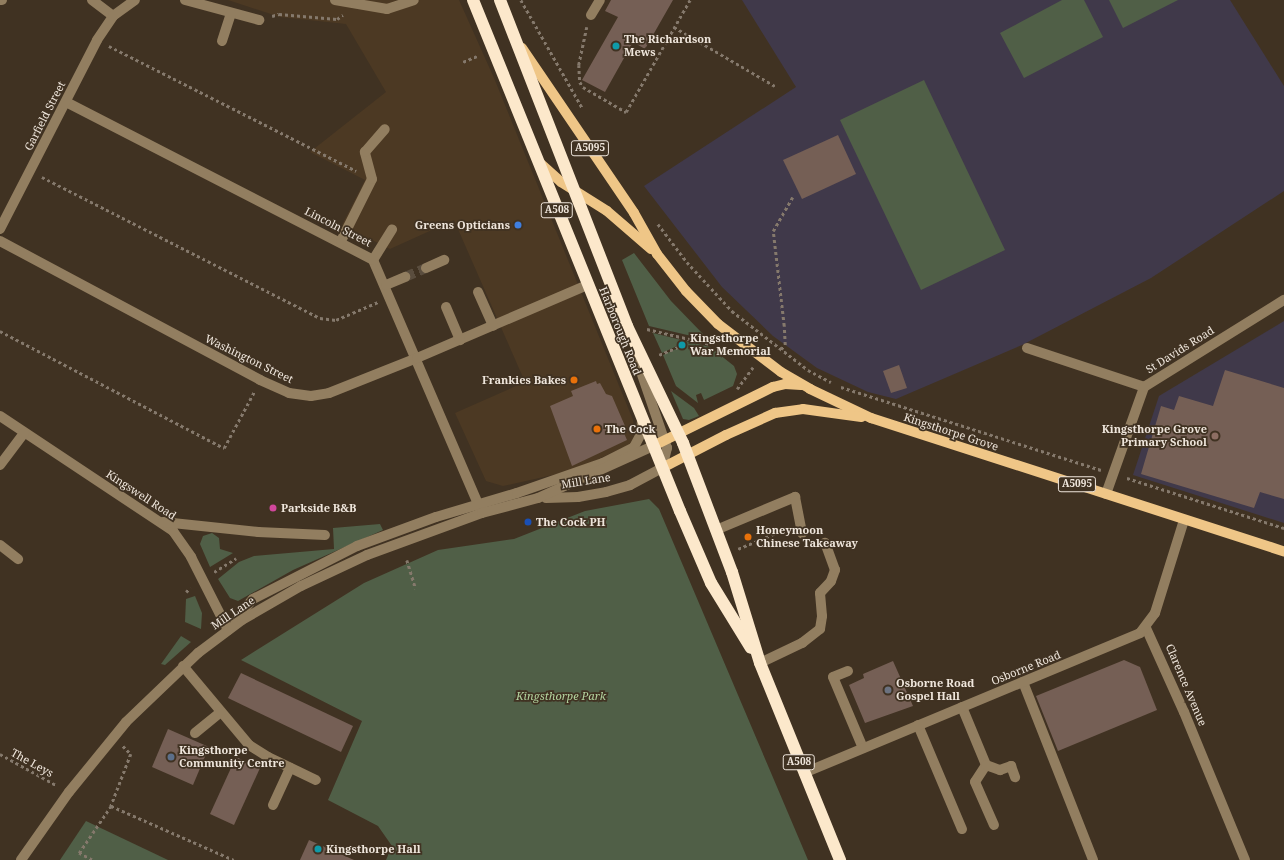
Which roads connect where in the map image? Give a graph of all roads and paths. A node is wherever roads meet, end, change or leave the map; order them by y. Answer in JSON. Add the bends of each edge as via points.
{"nodes":[{"id":1,"x":92,"y":0,"type":"edge"},
{"id":2,"x":135,"y":0,"type":"edge"},
{"id":3,"x":185,"y":0,"type":"edge"},
{"id":4,"x":335,"y":0,"type":"edge"},
{"id":5,"x":414,"y":0,"type":"edge"},
{"id":6,"x":472,"y":0,"type":"edge"},
{"id":7,"x":500,"y":0,"type":"edge"},
{"id":8,"x":521,"y":0,"type":"edge"},
{"id":9,"x":600,"y":0,"type":"edge"},
{"id":10,"x":690,"y":0,"type":"edge"},
{"id":11,"x":348,"y":12,"type":"dead end"},
{"id":12,"x":231,"y":13,"type":"junction"},
{"id":13,"x":591,"y":15,"type":"joint"},
{"id":14,"x":113,"y":16,"type":"junction"},
{"id":15,"x":258,"y":20,"type":"joint"},
{"id":16,"x":674,"y":27,"type":"junction"},
{"id":17,"x":97,"y":40,"type":"junction"},
{"id":18,"x":222,"y":41,"type":"dead end"},
{"id":19,"x":519,"y":43,"type":"junction"},
{"id":20,"x":477,"y":56,"type":"dead end"},
{"id":21,"x":463,"y":62,"type":"dead end"},
{"id":22,"x":775,"y":86,"type":"dead end"},
{"id":23,"x":66,"y":102,"type":"junction"},
{"id":24,"x":586,"y":115,"type":"dead end"},
{"id":25,"x":385,"y":129,"type":"dead end"},
{"id":26,"x":536,"y":159,"type":"junction"},
{"id":27,"x":30,"y":171,"type":"junction"},
{"id":28,"x":372,"y":179,"type":"junction"},
{"id":29,"x":572,"y":190,"type":"junction"},
{"id":30,"x":793,"y":197,"type":"dead end"},
{"id":31,"x":654,"y":219,"type":"dead end"},
{"id":32,"x":0,"y":229,"type":"edge"},
{"id":33,"x":392,"y":229,"type":"dead end"},
{"id":34,"x":0,"y":241,"type":"edge"},
{"id":35,"x":341,"y":241,"type":"junction"},
{"id":36,"x":657,"y":254,"type":"junction"},
{"id":37,"x":373,"y":260,"type":"junction"},
{"id":38,"x":444,"y":260,"type":"dead end"},
{"id":39,"x":426,"y":268,"type":"tunnel mouth"},
{"id":40,"x":405,"y":277,"type":"tunnel mouth"},
{"id":41,"x":386,"y":285,"type":"junction"},
{"id":42,"x":587,"y":285,"type":"junction"},
{"id":43,"x":478,"y":292,"type":"dead end"},
{"id":44,"x":391,"y":297,"type":"junction"},
{"id":45,"x":1284,"y":300,"type":"edge"},
{"id":46,"x":446,"y":307,"type":"dead end"},
{"id":47,"x":493,"y":326,"type":"junction"},
{"id":48,"x":627,"y":326,"type":"junction"},
{"id":49,"x":647,"y":328,"type":"dead end"},
{"id":50,"x":0,"y":331,"type":"edge"},
{"id":51,"x":460,"y":340,"type":"junction"},
{"id":52,"x":710,"y":344,"type":"dead end"},
{"id":53,"x":678,"y":347,"type":"dead end"},
{"id":54,"x":1027,"y":348,"type":"dead end"},
{"id":55,"x":781,"y":349,"type":"junction"},
{"id":56,"x":659,"y":355,"type":"dead end"},
{"id":57,"x":417,"y":358,"type":"junction"},
{"id":58,"x":260,"y":380,"type":"junction"},
{"id":59,"x":803,"y":385,"type":"junction"},
{"id":60,"x":1144,"y":387,"type":"junction"},
{"id":61,"x":0,"y":416,"type":"edge"},
{"id":62,"x":871,"y":418,"type":"junction"},
{"id":63,"x":642,"y":421,"type":"junction"},
{"id":64,"x":24,"y":432,"type":"junction"},
{"id":65,"x":679,"y":433,"type":"junction"},
{"id":66,"x":664,"y":440,"type":"junction"},
{"id":67,"x":653,"y":446,"type":"junction"},
{"id":68,"x":688,"y":455,"type":"junction"},
{"id":69,"x":0,"y":465,"type":"edge"},
{"id":70,"x":662,"y":468,"type":"junction"},
{"id":71,"x":1113,"y":474,"type":"junction"},
{"id":72,"x":1106,"y":494,"type":"junction"},
{"id":73,"x":538,"y":498,"type":"junction"},
{"id":74,"x":481,"y":509,"type":"junction"},
{"id":75,"x":1184,"y":520,"type":"junction"},
{"id":76,"x":164,"y":522,"type":"junction"},
{"id":77,"x":1284,"y":528,"type":"edge"},
{"id":78,"x":716,"y":530,"type":"junction"},
{"id":79,"x":783,"y":530,"type":"dead end"},
{"id":80,"x":802,"y":533,"type":"dead end"},
{"id":81,"x":325,"y":535,"type":"dead end"},
{"id":82,"x":825,"y":543,"type":"dead end"},
{"id":83,"x":0,"y":545,"type":"edge"},
{"id":84,"x":735,"y":550,"type":"dead end"},
{"id":85,"x":1284,"y":551,"type":"edge"},
{"id":86,"x":236,"y":558,"type":"dead end"},
{"id":87,"x":18,"y":559,"type":"dead end"},
{"id":88,"x":407,"y":560,"type":"dead end"},
{"id":89,"x":214,"y":572,"type":"dead end"},
{"id":90,"x":190,"y":588,"type":"dead end"},
{"id":91,"x":416,"y":589,"type":"dead end"},
{"id":92,"x":186,"y":592,"type":"dead end"},
{"id":93,"x":1146,"y":628,"type":"junction"},
{"id":94,"x":228,"y":630,"type":"junction"},
{"id":95,"x":760,"y":663,"type":"junction"},
{"id":96,"x":183,"y":666,"type":"junction"},
{"id":97,"x":848,"y":671,"type":"dead end"},
{"id":98,"x":1023,"y":682,"type":"junction"},
{"id":99,"x":962,"y":707,"type":"junction"},
{"id":100,"x":221,"y":712,"type":"junction"},
{"id":101,"x":918,"y":725,"type":"junction"},
{"id":102,"x":195,"y":733,"type":"dead end"},
{"id":103,"x":122,"y":746,"type":"dead end"},
{"id":104,"x":863,"y":748,"type":"junction"},
{"id":105,"x":0,"y":754,"type":"edge"},
{"id":106,"x":986,"y":765,"type":"junction"},
{"id":107,"x":290,"y":768,"type":"junction"},
{"id":108,"x":804,"y":773,"type":"junction"},
{"id":109,"x":1016,"y":777,"type":"dead end"},
{"id":110,"x":316,"y":780,"type":"dead end"},
{"id":111,"x":56,"y":785,"type":"dead end"},
{"id":112,"x":273,"y":805,"type":"dead end"},
{"id":113,"x":111,"y":806,"type":"junction"},
{"id":114,"x":994,"y":825,"type":"dead end"},
{"id":115,"x":962,"y":829,"type":"dead end"},
{"id":116,"x":21,"y":860,"type":"edge"},
{"id":117,"x":92,"y":860,"type":"edge"},
{"id":118,"x":234,"y":860,"type":"edge"},
{"id":119,"x":840,"y":860,"type":"edge"},
{"id":120,"x":1093,"y":860,"type":"edge"},
{"id":121,"x":1245,"y":860,"type":"edge"}],
"edges":[{"from":1,"to":14,"type":"street"},
{"from":2,"to":14,"type":"street"},
{"from":3,"to":12,"type":"street"},
{"from":4,"to":5,"type":"street","via":[[387,9]]},
{"from":6,"to":26,"type":"highway","name":"Harborough Road","number":"A508"},
{"from":7,"to":19,"type":"highway","name":"Harborough Road","number":"A508"},
{"from":8,"to":24,"type":"path"},
{"from":9,"to":13,"type":"street"},
{"from":10,"to":16,"type":"path"},
{"from":11,"to":15,"type":"path","via":[[337,19],[279,14]]},
{"from":12,"to":15,"type":"street"},
{"from":12,"to":18,"type":"street"},
{"from":13,"to":16,"type":"path","via":[[581,49],[580,82],[626,112]]},
{"from":14,"to":17,"type":"street","name":"Garfield Street"},
{"from":16,"to":22,"type":"path"},
{"from":17,"to":23,"type":"street","name":"Garfield Street"},
{"from":17,"to":28,"type":"path"},
{"from":19,"to":29,"type":"highway","name":"Harborough Road","number":"A508"},
{"from":19,"to":36,"type":"main road","name":"Kingsthorpe Grove","number":"A5095","via":[[634,213]]},
{"from":20,"to":21,"type":"path"},
{"from":23,"to":27,"type":"street","name":"Garfield Street"},
{"from":23,"to":35,"type":"street","name":"Lincoln Street"},
{"from":25,"to":28,"type":"street","via":[[365,152]]},
{"from":26,"to":29,"type":"main road","name":"Kingsthorpe Grove","number":"A5095","via":[[550,174]]},
{"from":26,"to":42,"type":"highway","name":"Harborough Road","number":"A508"},
{"from":27,"to":32,"type":"street","name":"Garfield Street"},
{"from":27,"to":44,"type":"path","via":[[320,318],[336,320]]},
{"from":28,"to":35,"type":"street"},
{"from":29,"to":36,"type":"main road","name":"Kingsthorpe Grove","number":"A5095","via":[[607,211]]},
{"from":29,"to":48,"type":"highway","name":"Harborough Road","number":"A508"},
{"from":30,"to":55,"type":"path","via":[[773,231],[784,326],[785,344]]},
{"from":31,"to":55,"type":"path","via":[[687,262],[732,311]]},
{"from":33,"to":37,"type":"street"},
{"from":34,"to":58,"type":"street","name":"Washington Street"},
{"from":35,"to":37,"type":"street","name":"Lincoln Street"},
{"from":36,"to":59,"type":"main road","name":"Kingsthorpe Grove","number":"A5095","via":[[686,291],[718,324]]},
{"from":37,"to":41,"type":"street","name":"Lincoln Street"},
{"from":38,"to":39,"type":"street"},
{"from":40,"to":41,"type":"street"},
{"from":41,"to":44,"type":"street","name":"Lincoln Street"},
{"from":42,"to":47,"type":"street","name":"Washington Street"},
{"from":42,"to":63,"type":"highway","name":"Harborough Road","number":"A508"},
{"from":43,"to":47,"type":"street"},
{"from":44,"to":57,"type":"street","name":"Lincoln Street"},
{"from":45,"to":60,"type":"street","name":"St Davids Road"},
{"from":46,"to":51,"type":"street"},
{"from":47,"to":51,"type":"street","name":"Washington Street"},
{"from":48,"to":65,"type":"highway","name":"Harborough Road","number":"A508"},
{"from":48,"to":66,"type":"street","number":"A508"},
{"from":49,"to":52,"type":"path"},
{"from":50,"to":58,"type":"path","via":[[224,448]]},
{"from":51,"to":57,"type":"street","name":"Washington Street"},
{"from":53,"to":56,"type":"path"},
{"from":54,"to":60,"type":"street"},
{"from":55,"to":71,"type":"path","via":[[808,370],[840,386]]},
{"from":57,"to":58,"type":"street","name":"Washington Street","via":[[329,393],[311,396],[289,393]]},
{"from":57,"to":74,"type":"street","name":"Lincoln Street"},
{"from":59,"to":62,"type":"main road","name":"Kingsthorpe Grove","number":"A5095"},
{"from":59,"to":65,"type":"main road","via":[[784,384],[773,388]]},
{"from":60,"to":71,"type":"street","name":"St Davids Road"},
{"from":61,"to":64,"type":"street","name":"Kingswell Road"},
{"from":62,"to":68,"type":"main road","number":"A5095","via":[[803,409],[775,413]]},
{"from":62,"to":72,"type":"main road","name":"Kingsthorpe Grove","number":"A5095"},
{"from":63,"to":67,"type":"highway","name":"Harborough Road","number":"A508"},
{"from":63,"to":74,"type":"street","via":[[642,434],[634,447],[603,463]]},
{"from":64,"to":69,"type":"street"},
{"from":64,"to":76,"type":"street","name":"Kingswell Road"},
{"from":65,"to":66,"type":"main road"},
{"from":65,"to":68,"type":"highway","name":"Harborough Road","number":"A508"},
{"from":66,"to":67,"type":"main road"},
{"from":66,"to":70,"type":"street","via":[[667,456]]},
{"from":67,"to":70,"type":"highway","name":"Harborough Road","number":"A508"},
{"from":67,"to":73,"type":"street","name":"Mill Lane"},
{"from":68,"to":70,"type":"main road"},
{"from":68,"to":78,"type":"highway","name":"Harborough Road","number":"A508"},
{"from":70,"to":73,"type":"street","name":"Mill Lane","via":[[637,482],[578,497]]},
{"from":70,"to":95,"type":"highway","name":"Harborough Road","number":"A508","via":[[711,582]]},
{"from":71,"to":72,"type":"street","name":"St Davids Road"},
{"from":71,"to":77,"type":"path"},
{"from":72,"to":75,"type":"main road","name":"Kingsthorpe Grove","number":"A5095"},
{"from":73,"to":74,"type":"street","name":"Mill Lane"},
{"from":74,"to":94,"type":"street","name":"Mill Lane","via":[[345,565],[280,598]]},
{"from":75,"to":85,"type":"main road","name":"Kingsthorpe Grove","number":"A5095"},
{"from":75,"to":93,"type":"street","via":[[1155,613]]},
{"from":76,"to":81,"type":"street","via":[[258,532]]},
{"from":76,"to":94,"type":"street","name":"Kingswell Road","via":[[182,542]]},
{"from":78,"to":80,"type":"street","via":[[795,497]]},
{"from":78,"to":95,"type":"highway","name":"Harborough Road","number":"A508"},
{"from":79,"to":84,"type":"path"},
{"from":82,"to":95,"type":"street","via":[[835,570],[831,581],[820,593],[820,628],[802,643]]},
{"from":83,"to":87,"type":"street"},
{"from":86,"to":89,"type":"path"},
{"from":88,"to":91,"type":"path"},
{"from":90,"to":92,"type":"path"},
{"from":93,"to":98,"type":"street","name":"Osborne Road","via":[[1131,638]]},
{"from":93,"to":121,"type":"street","name":"Clarence Avenue"},
{"from":94,"to":96,"type":"street","name":"Mill Lane"},
{"from":95,"to":108,"type":"highway","name":"Harborough Road","number":"A508"},
{"from":96,"to":100,"type":"street"},
{"from":96,"to":116,"type":"street","name":"Mill Lane","via":[[142,705],[104,747]]},
{"from":97,"to":104,"type":"street","via":[[833,677]]},
{"from":98,"to":99,"type":"street","name":"Osborne Road"},
{"from":98,"to":120,"type":"street"},
{"from":99,"to":101,"type":"street","name":"Osborne Road"},
{"from":99,"to":106,"type":"street"},
{"from":100,"to":102,"type":"street"},
{"from":100,"to":107,"type":"street","via":[[249,745]]},
{"from":101,"to":104,"type":"street","name":"Osborne Road"},
{"from":101,"to":115,"type":"street"},
{"from":103,"to":113,"type":"path","via":[[131,754]]},
{"from":104,"to":108,"type":"street","name":"Osborne Road"},
{"from":105,"to":111,"type":"path","name":"The Leys"},
{"from":106,"to":109,"type":"street","via":[[1000,770],[1011,766]]},
{"from":106,"to":114,"type":"street","via":[[975,782]]},
{"from":107,"to":110,"type":"street"},
{"from":107,"to":112,"type":"street"},
{"from":108,"to":119,"type":"highway","name":"Harborough Road","number":"A508"},
{"from":113,"to":117,"type":"path","via":[[80,854]]},
{"from":113,"to":118,"type":"path"}]}
